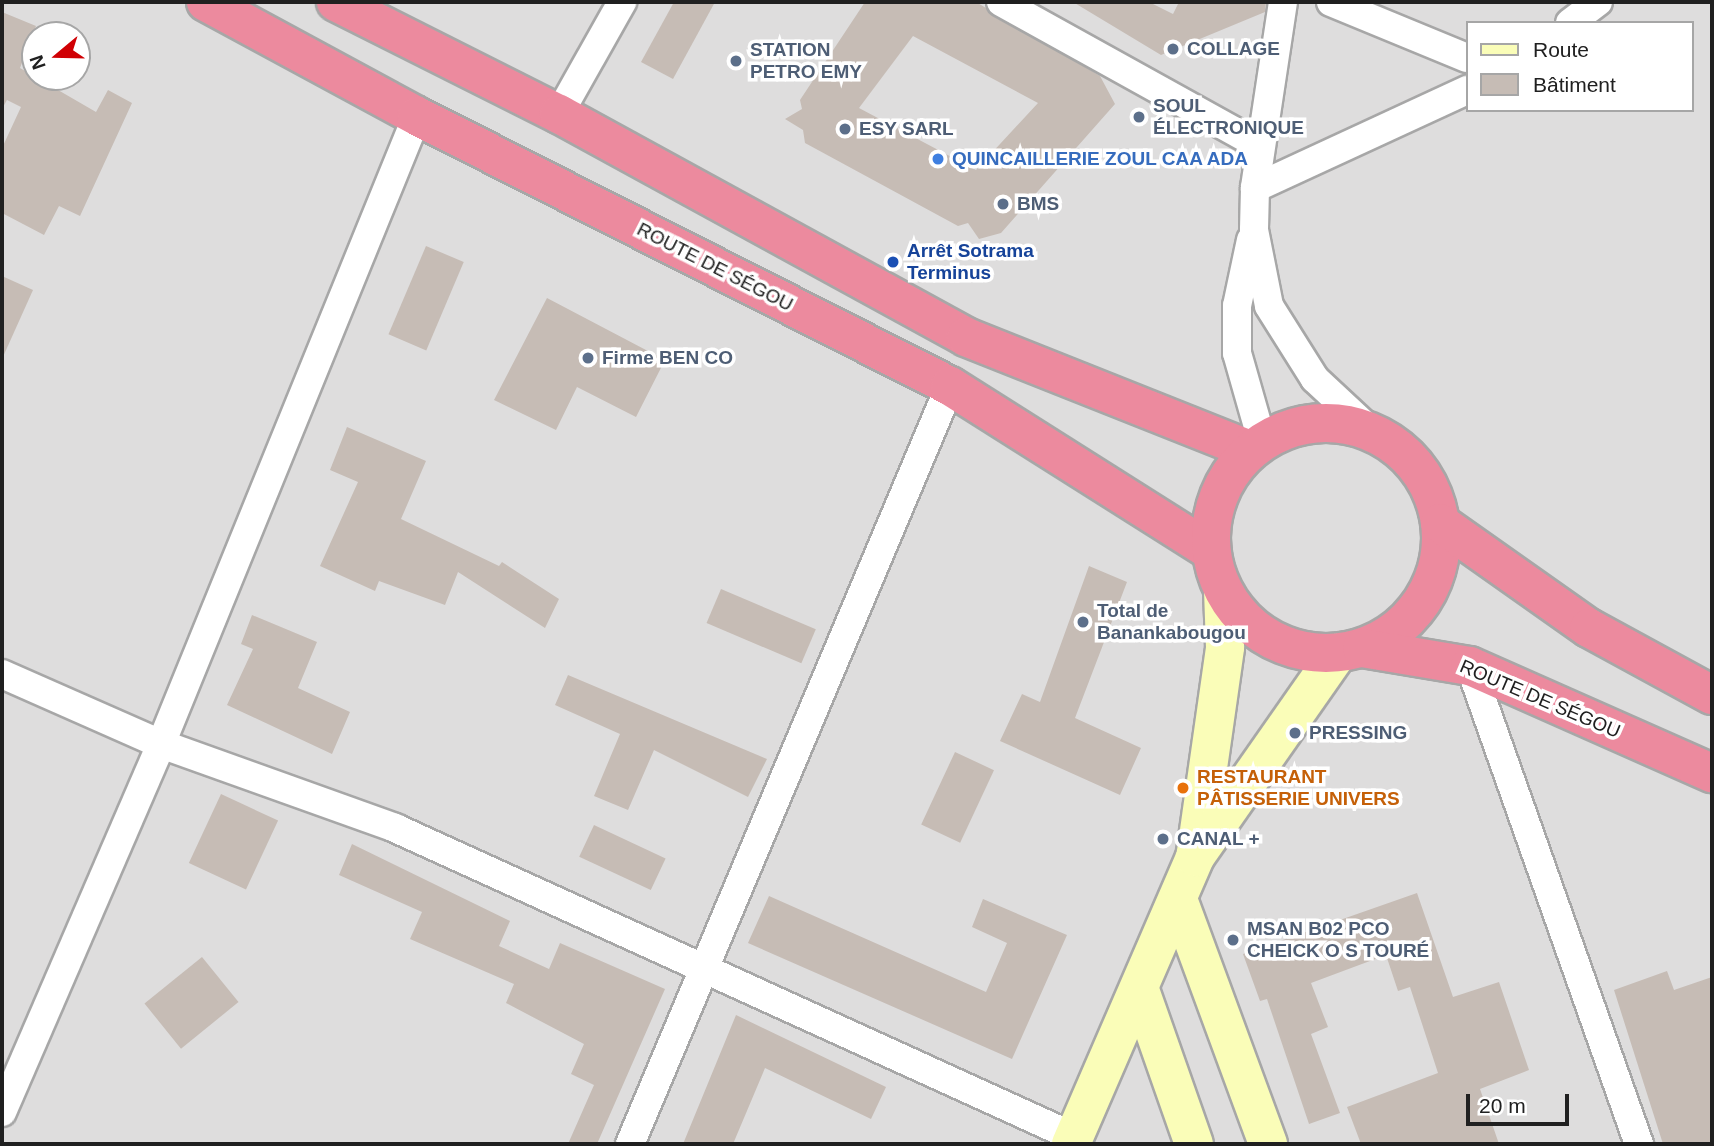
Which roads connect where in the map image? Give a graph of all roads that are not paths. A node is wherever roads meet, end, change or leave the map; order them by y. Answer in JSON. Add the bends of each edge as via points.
{"nodes":[{"id":1,"x":206,"y":2,"type":"edge"},
{"id":2,"x":336,"y":2,"type":"edge"},
{"id":3,"x":622,"y":2,"type":"edge"},
{"id":4,"x":1001,"y":2,"type":"edge"},
{"id":5,"x":1283,"y":2,"type":"edge"},
{"id":6,"x":1331,"y":2,"type":"edge"},
{"id":7,"x":1598,"y":2,"type":"edge"},
{"id":8,"x":1573,"y":21,"type":"edge"},
{"id":9,"x":1466,"y":58,"type":"edge"},
{"id":10,"x":1466,"y":90,"type":"edge"},
{"id":11,"x":559,"y":114,"type":"junction"},
{"id":12,"x":417,"y":116,"type":"junction"},
{"id":13,"x":1259,"y":145,"type":"junction"},
{"id":14,"x":1255,"y":188,"type":"junction"},
{"id":15,"x":1254,"y":230,"type":"junction"},
{"id":16,"x":950,"y":386,"type":"junction"},
{"id":17,"x":1371,"y":431,"type":"junction"},
{"id":18,"x":1256,"y":445,"type":"junction"},
{"id":19,"x":1440,"y":523,"type":"junction"},
{"id":20,"x":1211,"y":551,"type":"junction"},
{"id":21,"x":1223,"y":591,"type":"junction"},
{"id":22,"x":1350,"y":651,"type":"junction"},
{"id":23,"x":1470,"y":666,"type":"junction"},
{"id":24,"x":2,"y":674,"type":"edge"},
{"id":25,"x":1712,"y":695,"type":"edge"},
{"id":26,"x":161,"y":744,"type":"junction"},
{"id":27,"x":1712,"y":773,"type":"edge"},
{"id":28,"x":1195,"y":857,"type":"junction"},
{"id":29,"x":1178,"y":899,"type":"junction"},
{"id":30,"x":706,"y":970,"type":"junction"},
{"id":31,"x":1140,"y":990,"type":"junction"},
{"id":32,"x":2,"y":1112,"type":"edge"},
{"id":33,"x":1073,"y":1141,"type":"edge"},
{"id":34,"x":630,"y":1144,"type":"edge"},
{"id":35,"x":1194,"y":1144,"type":"edge"},
{"id":36,"x":1268,"y":1144,"type":"edge"},
{"id":37,"x":1639,"y":1144,"type":"edge"}],
"edges":[{"from":1,"to":12,"type":"highway","name":"ROUTE DE SÉGOU"},
{"from":2,"to":11,"type":"highway"},
{"from":3,"to":11,"type":"street"},
{"from":4,"to":13,"type":"street"},
{"from":5,"to":13,"type":"street"},
{"from":6,"to":9,"type":"street"},
{"from":7,"to":8,"type":"street"},
{"from":10,"to":14,"type":"street"},
{"from":11,"to":18,"type":"highway","via":[[966,337]]},
{"from":12,"to":16,"type":"highway","name":"ROUTE DE SÉGOU"},
{"from":12,"to":26,"type":"street"},
{"from":13,"to":14,"type":"street"},
{"from":14,"to":15,"type":"street"},
{"from":15,"to":17,"type":"street","via":[[1269,306],[1289,346]]},
{"from":15,"to":18,"type":"street","via":[[1237,306],[1237,353]]},
{"from":16,"to":20,"type":"highway","name":"ROUTE DE SÉGOU"},
{"from":16,"to":30,"type":"street"},
{"from":17,"to":18,"type":"highway","name":"ROUTE DE SÉGOU","via":[[1334,422],[1296,425]]},
{"from":17,"to":19,"type":"highway","name":"ROUTE DE SÉGOU","via":[[1404,453],[1428,485]]},
{"from":18,"to":20,"type":"highway","name":"ROUTE DE SÉGOU","via":[[1226,479],[1213,514]]},
{"from":19,"to":22,"type":"highway","name":"ROUTE DE SÉGOU","via":[[1438,562],[1423,600],[1397,629]]},
{"from":19,"to":25,"type":"highway","via":[[1589,628]]},
{"from":20,"to":21,"type":"highway","name":"ROUTE DE SÉGOU"},
{"from":21,"to":22,"type":"highway","name":"ROUTE DE SÉGOU","via":[[1252,626],[1292,648]]},
{"from":21,"to":28,"type":"main road","via":[[1223,669]]},
{"from":22,"to":23,"type":"highway","name":"ROUTE DE SÉGOU"},
{"from":22,"to":28,"type":"main road"},
{"from":23,"to":27,"type":"highway","name":"ROUTE DE SÉGOU"},
{"from":23,"to":37,"type":"street"},
{"from":24,"to":26,"type":"street"},
{"from":26,"to":30,"type":"street","via":[[396,828]]},
{"from":26,"to":32,"type":"street"},
{"from":28,"to":29,"type":"main road"},
{"from":29,"to":31,"type":"main road"},
{"from":29,"to":36,"type":"main road"},
{"from":30,"to":33,"type":"street"},
{"from":30,"to":34,"type":"street"},
{"from":31,"to":33,"type":"main road"},
{"from":31,"to":35,"type":"main road"}]}
